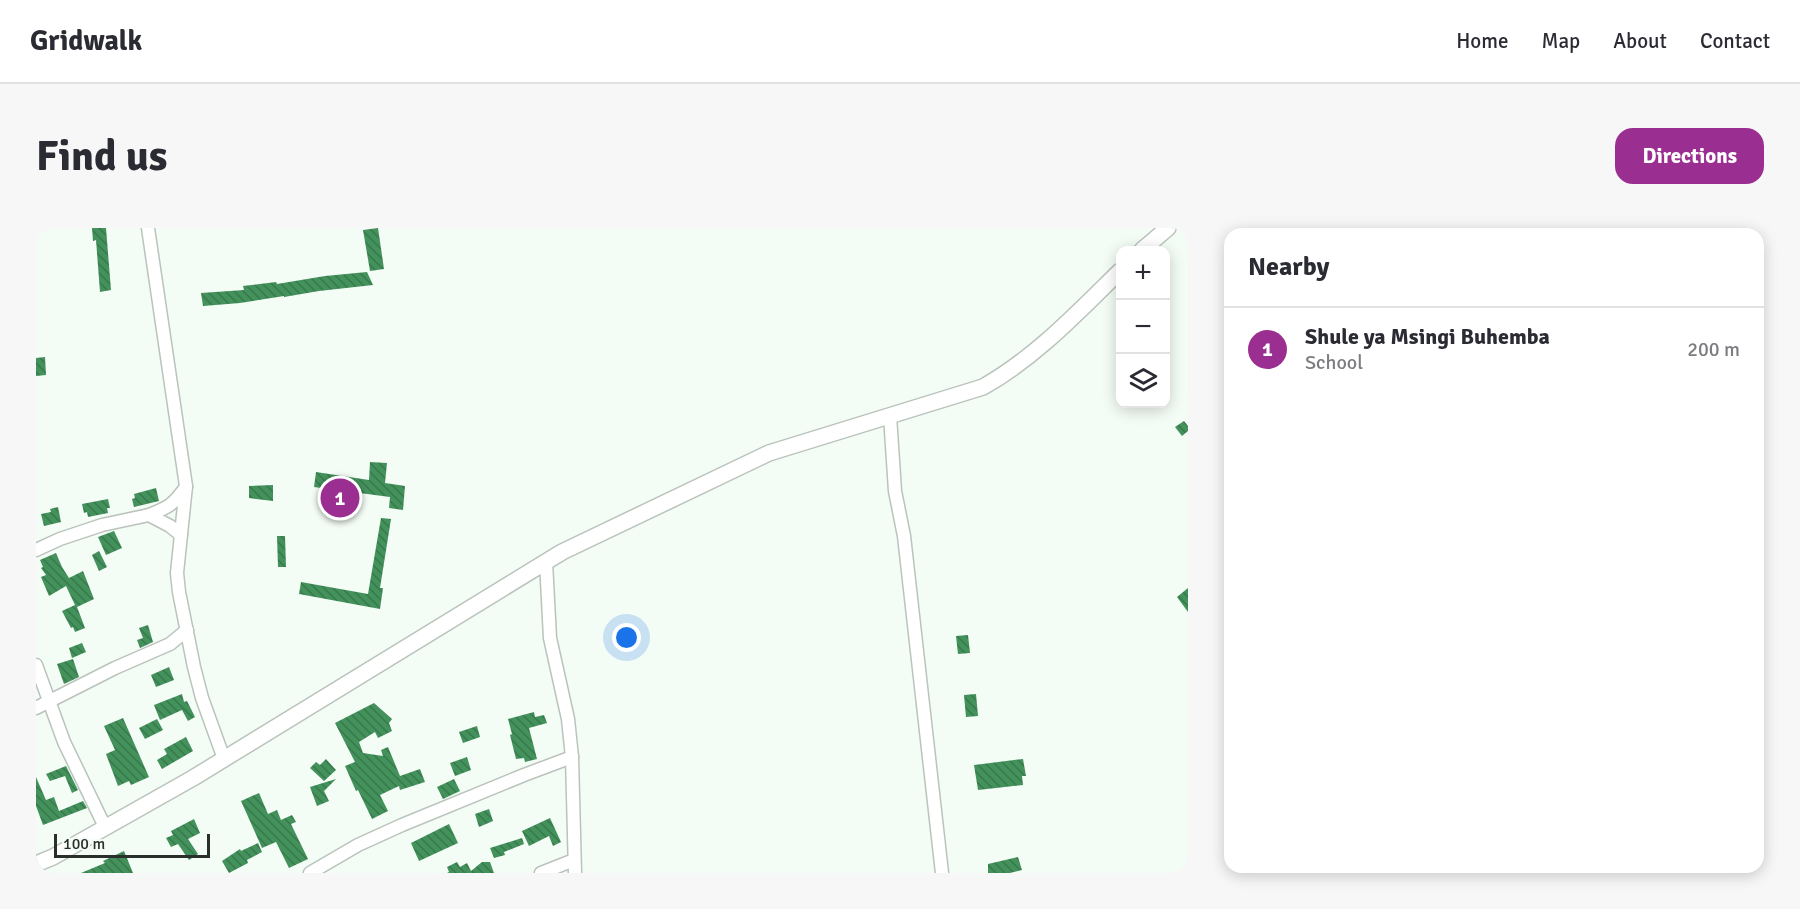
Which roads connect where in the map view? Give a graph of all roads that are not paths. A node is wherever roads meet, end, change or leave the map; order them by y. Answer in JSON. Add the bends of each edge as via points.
{"nodes":[{"id":1,"x":148,"y":228,"type":"edge"},
{"id":2,"x":1168,"y":228,"type":"edge"},
{"id":3,"x":1148,"y":246,"type":"edge"},
{"id":4,"x":1116,"y":276,"type":"edge"},
{"id":5,"x":890,"y":416,"type":"junction"},
{"id":6,"x":186,"y":486,"type":"junction"},
{"id":7,"x":149,"y":515,"type":"junction"},
{"id":8,"x":181,"y":536,"type":"junction"},
{"id":9,"x":36,"y":550,"type":"edge"},
{"id":10,"x":546,"y":562,"type":"junction"},
{"id":11,"x":187,"y":630,"type":"junction"},
{"id":12,"x":36,"y":665,"type":"edge"},
{"id":13,"x":48,"y":701,"type":"junction"},
{"id":14,"x":36,"y":708,"type":"edge"},
{"id":15,"x":572,"y":757,"type":"junction"},
{"id":16,"x":224,"y":759,"type":"junction"},
{"id":17,"x":105,"y":827,"type":"junction"},
{"id":18,"x":574,"y":860,"type":"junction"},
{"id":19,"x":36,"y":864,"type":"edge"},
{"id":20,"x":310,"y":873,"type":"edge"},
{"id":21,"x":541,"y":873,"type":"edge"},
{"id":22,"x":575,"y":873,"type":"edge"},
{"id":23,"x":942,"y":873,"type":"edge"}],
"edges":[{"from":1,"to":6,"type":"street"},
{"from":2,"to":3,"type":"main road"},
{"from":4,"to":5,"type":"main road","via":[[1036,352],[1008,373],[983,387]]},
{"from":5,"to":10,"type":"main road","via":[[769,453]]},
{"from":5,"to":23,"type":"street","via":[[895,491],[904,536]]},
{"from":6,"to":7,"type":"street","via":[[168,507]]},
{"from":6,"to":8,"type":"street"},
{"from":7,"to":8,"type":"street"},
{"from":7,"to":9,"type":"street","via":[[102,525]]},
{"from":8,"to":11,"type":"street","via":[[177,573]]},
{"from":10,"to":15,"type":"street","via":[[550,638]]},
{"from":10,"to":16,"type":"main road"},
{"from":11,"to":13,"type":"street","via":[[170,644]]},
{"from":11,"to":16,"type":"street","via":[[202,698]]},
{"from":12,"to":13,"type":"street"},
{"from":13,"to":14,"type":"street"},
{"from":13,"to":17,"type":"street"},
{"from":15,"to":18,"type":"street"},
{"from":15,"to":20,"type":"street","via":[[402,825]]},
{"from":16,"to":17,"type":"main road"},
{"from":17,"to":19,"type":"main road"},
{"from":18,"to":21,"type":"street"},
{"from":18,"to":22,"type":"street"}]}
